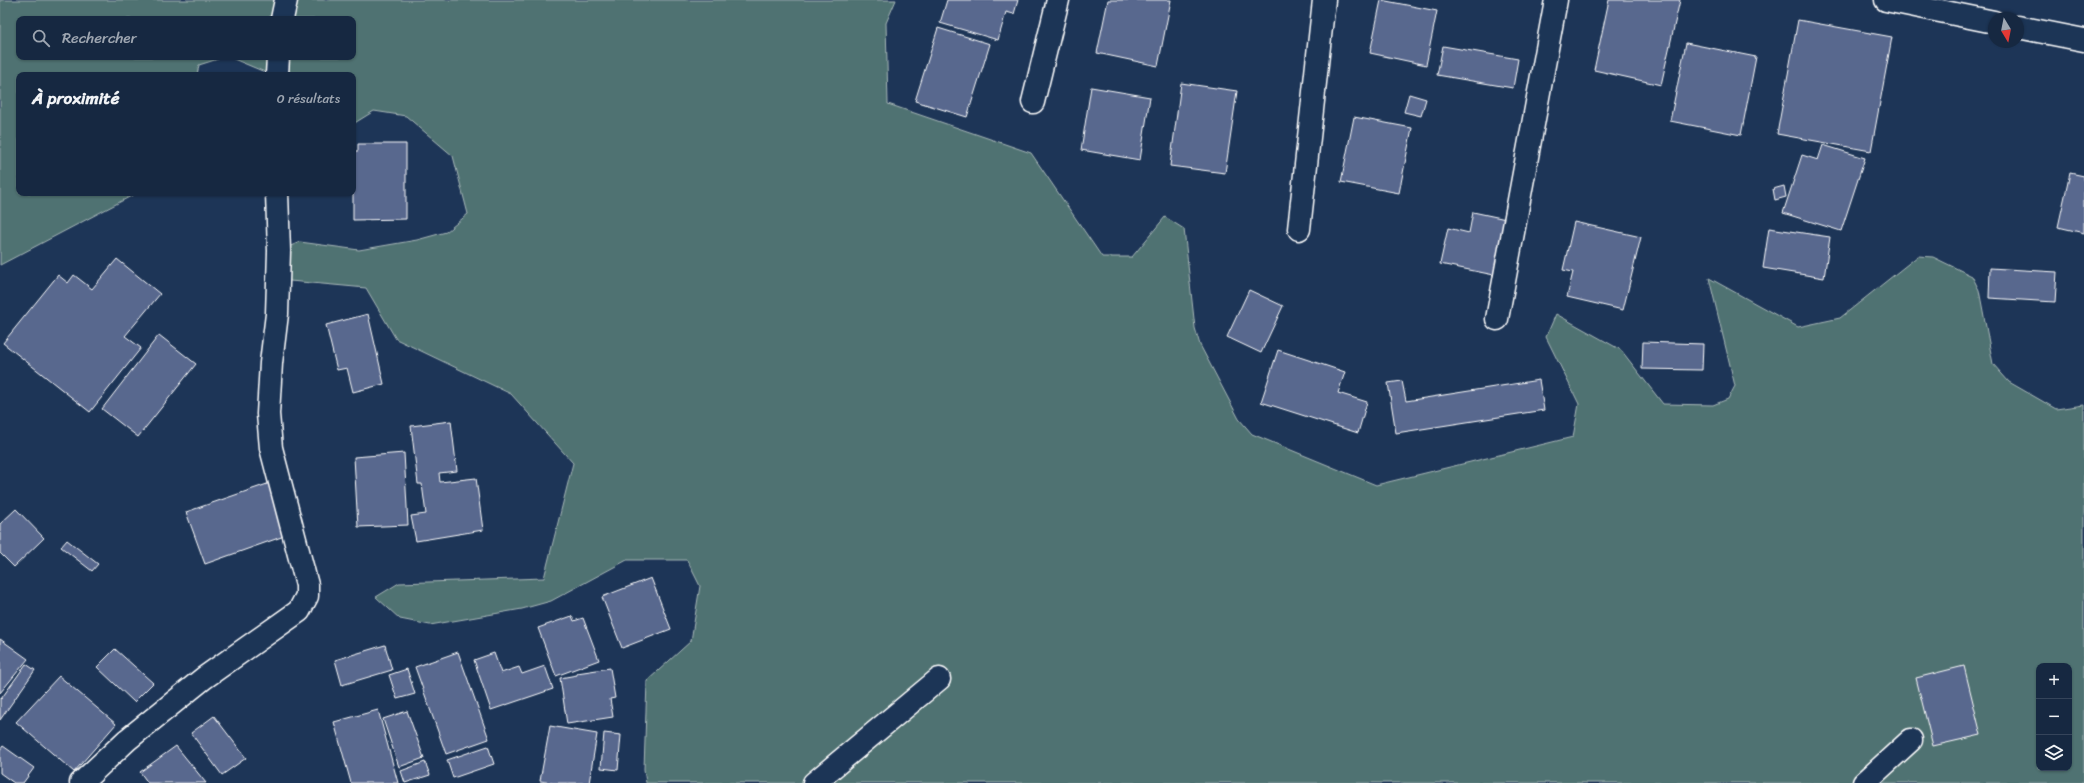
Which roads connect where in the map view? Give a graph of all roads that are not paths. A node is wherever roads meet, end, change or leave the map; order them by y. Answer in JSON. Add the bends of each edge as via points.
{"nodes":[{"id":1,"x":286,"y":0,"type":"edge"},
{"id":2,"x":1058,"y":0,"type":"edge"},
{"id":3,"x":1324,"y":0,"type":"edge"},
{"id":4,"x":1556,"y":0,"type":"edge"},
{"id":5,"x":1886,"y":0,"type":"edge"},
{"id":6,"x":283,"y":16,"type":"edge"},
{"id":7,"x":1988,"y":21,"type":"edge"},
{"id":8,"x":2024,"y":28,"type":"edge"},
{"id":9,"x":2084,"y":40,"type":"edge"},
{"id":10,"x":278,"y":60,"type":"edge"},
{"id":11,"x":277,"y":72,"type":"edge"},
{"id":12,"x":1033,"y":102,"type":"dead end"},
{"id":13,"x":278,"y":196,"type":"edge"},
{"id":14,"x":1299,"y":229,"type":"dead end"},
{"id":15,"x":1497,"y":319,"type":"dead end"},
{"id":16,"x":939,"y":679,"type":"dead end"},
{"id":17,"x":1911,"y":740,"type":"dead end"},
{"id":18,"x":81,"y":783,"type":"edge"},
{"id":19,"x":814,"y":783,"type":"edge"},
{"id":20,"x":1864,"y":783,"type":"edge"}],
"edges":[{"from":1,"to":6,"type":"street"},
{"from":2,"to":12,"type":"street"},
{"from":3,"to":14,"type":"street"},
{"from":4,"to":15,"type":"street"},
{"from":5,"to":7,"type":"street"},
{"from":8,"to":9,"type":"street"},
{"from":10,"to":11,"type":"street"},
{"from":13,"to":18,"type":"street","via":[[277,314],[268,414],[271,448],[305,572],[307,596],[299,611],[293,616],[204,678],[127,740]]},
{"from":16,"to":19,"type":"street"},
{"from":17,"to":20,"type":"street"}]}
